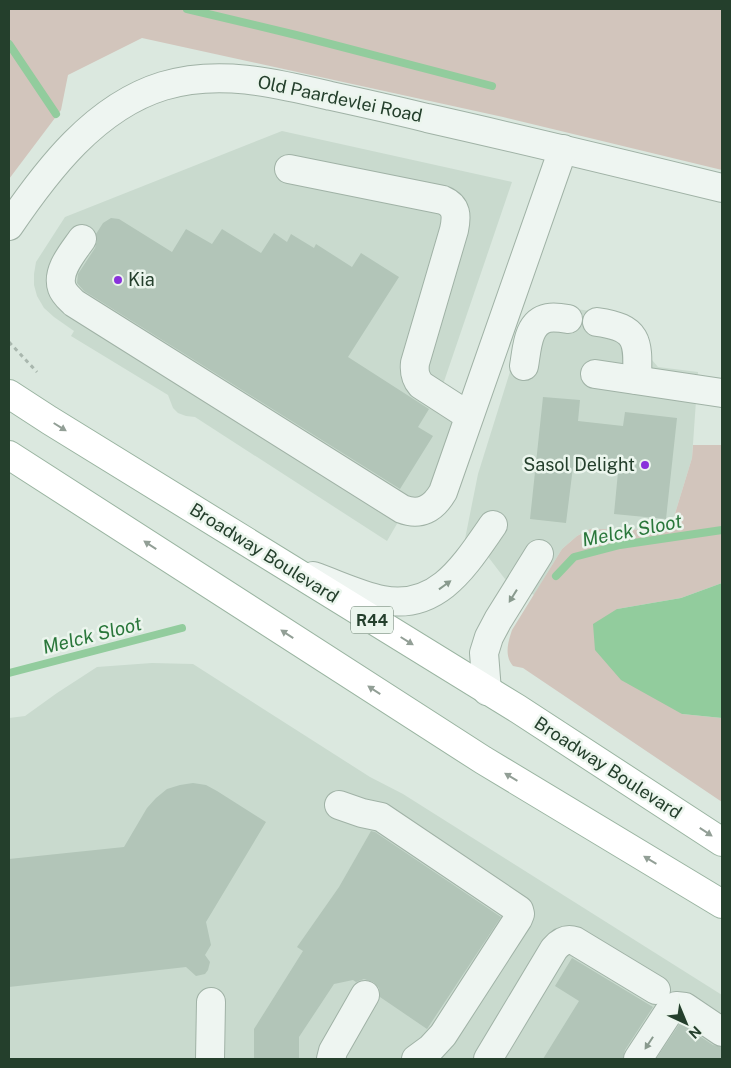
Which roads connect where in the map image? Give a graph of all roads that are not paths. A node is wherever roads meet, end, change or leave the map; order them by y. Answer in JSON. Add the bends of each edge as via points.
{"nodes":[{"id":1,"x":563,"y":149,"type":"junction"},
{"id":2,"x":290,"y":169,"type":"dead end"},
{"id":3,"x":722,"y":188,"type":"edge"},
{"id":4,"x":9,"y":226,"type":"edge"},
{"id":5,"x":82,"y":239,"type":"dead end"},
{"id":6,"x":568,"y":318,"type":"dead end"},
{"id":7,"x":597,"y":322,"type":"dead end"},
{"id":8,"x":524,"y":366,"type":"dead end"},
{"id":9,"x":595,"y":374,"type":"dead end"},
{"id":10,"x":636,"y":380,"type":"junction"},
{"id":11,"x":722,"y":393,"type":"edge"},
{"id":12,"x":9,"y":394,"type":"edge"},
{"id":13,"x":469,"y":416,"type":"junction"},
{"id":14,"x":9,"y":455,"type":"edge"},
{"id":15,"x":493,"y":525,"type":"dead end"},
{"id":16,"x":539,"y":554,"type":"dead end"},
{"id":17,"x":283,"y":565,"type":"junction"},
{"id":18,"x":487,"y":691,"type":"junction"},
{"id":19,"x":339,"y":805,"type":"dead end"},
{"id":20,"x":722,"y":842,"type":"edge"},
{"id":21,"x":722,"y":904,"type":"edge"},
{"id":22,"x":656,"y":990,"type":"dead end"},
{"id":23,"x":365,"y":995,"type":"dead end"},
{"id":24,"x":211,"y":1002,"type":"dead end"},
{"id":25,"x":722,"y":1032,"type":"edge"},
{"id":26,"x":210,"y":1059,"type":"edge"},
{"id":27,"x":330,"y":1059,"type":"edge"},
{"id":28,"x":416,"y":1059,"type":"edge"},
{"id":29,"x":488,"y":1059,"type":"edge"},
{"id":30,"x":638,"y":1059,"type":"edge"}],
"edges":[{"from":1,"to":3,"type":"street","name":"Old Paardevlei Road"},
{"from":1,"to":4,"type":"street","name":"Old Paardevlei Road","via":[[254,80],[188,79],[132,100],[98,121],[70,147],[33,190]]},
{"from":1,"to":13,"type":"street"},
{"from":2,"to":13,"type":"street","via":[[443,200],[453,206],[456,216],[454,230],[414,372],[421,385]]},
{"from":5,"to":13,"type":"street","via":[[61,273],[62,290],[74,303],[402,509],[418,513],[427,510],[439,498]]},
{"from":6,"to":8,"type":"street","via":[[549,318],[532,329]]},
{"from":7,"to":10,"type":"street","via":[[620,327],[630,334],[638,351]]},
{"from":9,"to":10,"type":"street"},
{"from":10,"to":11,"type":"street"},
{"from":12,"to":17,"type":"main road","name":"Broadway Boulevard","number":"R44","one_way":true},
{"from":21,"to":14,"type":"main road","one_way":true,"via":[[483,760]]},
{"from":17,"to":15,"type":"street","one_way":true,"via":[[371,597],[408,601],[429,594],[452,580]]},
{"from":16,"to":18,"type":"street","one_way":true,"via":[[489,637],[484,653]]},
{"from":17,"to":18,"type":"main road","name":"Broadway Boulevard","number":"R44","one_way":true},
{"from":18,"to":20,"type":"main road","name":"Broadway Boulevard","number":"R44","one_way":true},
{"from":19,"to":28,"type":"street","via":[[380,817],[519,910],[518,919],[442,1035]]},
{"from":22,"to":29,"type":"street","via":[[575,941],[562,941],[554,949]]},
{"from":23,"to":27,"type":"street"},
{"from":24,"to":26,"type":"street"},
{"from":25,"to":30,"type":"street","one_way":true,"via":[[685,1007],[676,1006],[670,1010]]}]}
